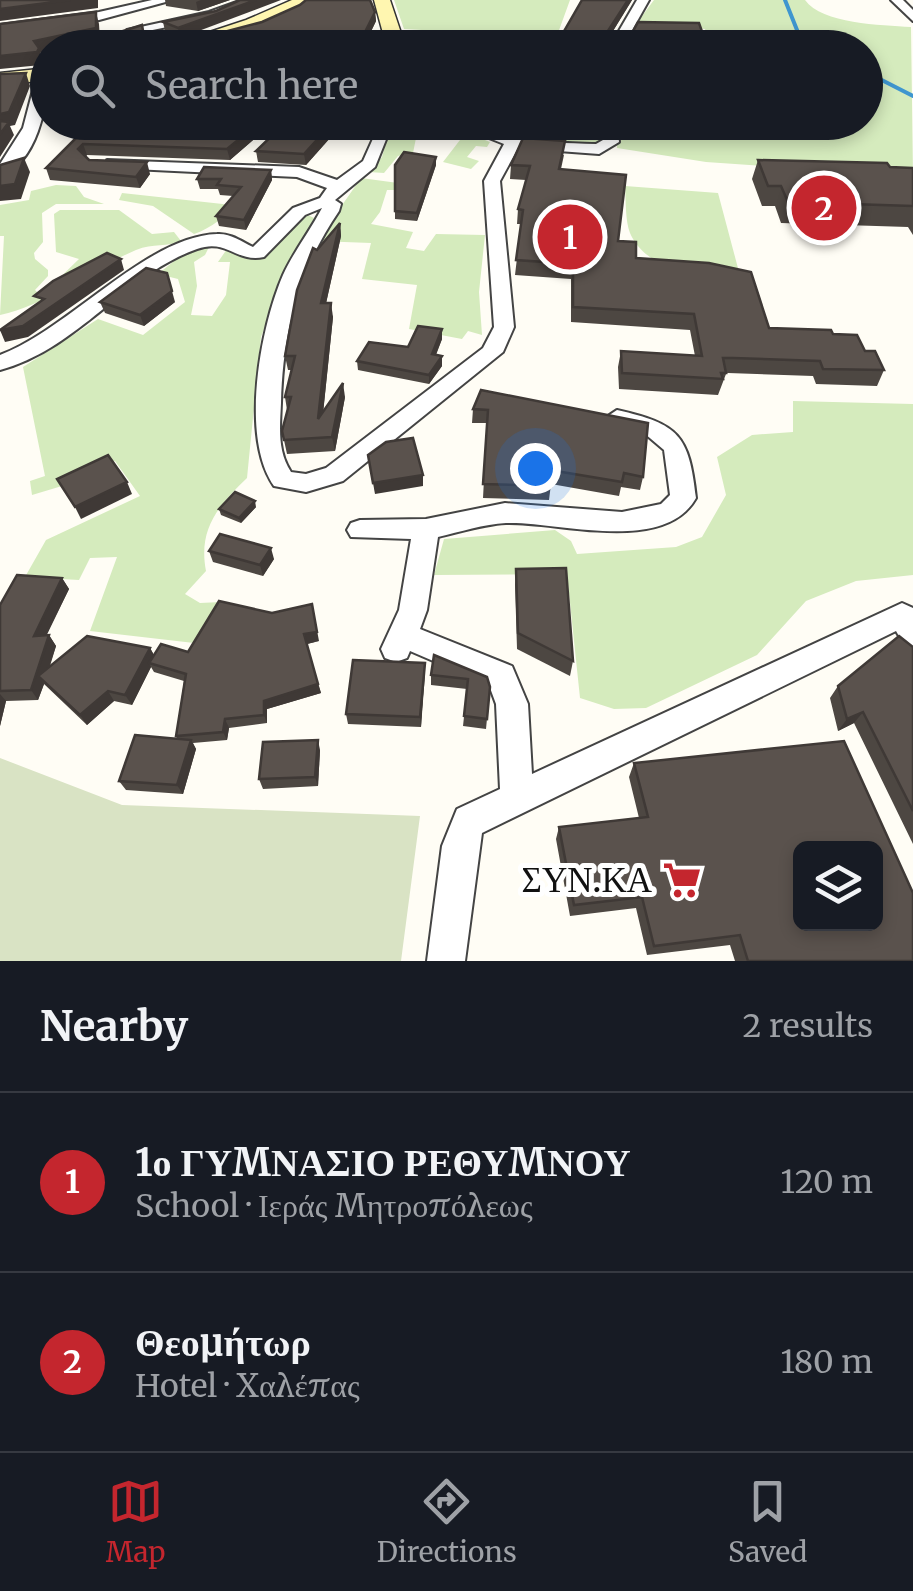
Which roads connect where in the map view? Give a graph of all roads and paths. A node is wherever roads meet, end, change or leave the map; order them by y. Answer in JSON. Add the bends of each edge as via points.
{"nodes":[{"id":1,"x":167,"y":0,"type":"edge"},
{"id":2,"x":253,"y":0,"type":"edge"},
{"id":3,"x":306,"y":0,"type":"edge"},
{"id":4,"x":382,"y":0,"type":"edge"},
{"id":5,"x":643,"y":0,"type":"edge"},
{"id":6,"x":897,"y":0,"type":"edge"},
{"id":7,"x":106,"y":7,"type":"edge"},
{"id":8,"x":913,"y":17,"type":"edge"},
{"id":9,"x":0,"y":29,"type":"edge"},
{"id":10,"x":132,"y":30,"type":"joint"},
{"id":11,"x":232,"y":30,"type":"edge"},
{"id":12,"x":391,"y":30,"type":"edge"},
{"id":13,"x":626,"y":30,"type":"edge"},
{"id":14,"x":30,"y":76,"type":"edge"},
{"id":15,"x":0,"y":80,"type":"edge"},
{"id":16,"x":30,"y":127,"type":"edge"},
{"id":17,"x":379,"y":140,"type":"edge"},
{"id":18,"x":510,"y":140,"type":"edge"},
{"id":19,"x":610,"y":140,"type":"edge"},
{"id":20,"x":514,"y":141,"type":"junction"},
{"id":21,"x":93,"y":162,"type":"edge"},
{"id":22,"x":0,"y":172,"type":"edge"},
{"id":23,"x":331,"y":193,"type":"junction"},
{"id":24,"x":0,"y":363,"type":"edge"},
{"id":25,"x":450,"y":386,"type":"junction"},
{"id":26,"x":480,"y":394,"type":"edge"},
{"id":27,"x":599,"y":414,"type":"edge"},
{"id":28,"x":426,"y":529,"type":"junction"},
{"id":29,"x":360,"y":530,"type":"dead end"},
{"id":30,"x":909,"y":620,"type":"edge"},
{"id":31,"x":517,"y":800,"type":"junction"},
{"id":32,"x":446,"y":961,"type":"edge"}],
"edges":[{"from":1,"to":7,"type":"street"},
{"from":2,"to":10,"type":"street"},
{"from":3,"to":11,"type":"street"},
{"from":4,"to":12,"type":"street"},
{"from":5,"to":13,"type":"street"},
{"from":6,"to":8,"type":"street"},
{"from":7,"to":9,"type":"street"},
{"from":7,"to":10,"type":"street"},
{"from":14,"to":15,"type":"street"},
{"from":16,"to":22,"type":"street"},
{"from":17,"to":23,"type":"street","via":[[372,160]]},
{"from":18,"to":20,"type":"street"},
{"from":19,"to":20,"type":"street","via":[[599,149]]},
{"from":20,"to":25,"type":"street","via":[[490,197],[500,242],[501,339]]},
{"from":21,"to":23,"type":"street","via":[[241,163],[299,172]]},
{"from":23,"to":24,"type":"street","via":[[304,207],[257,253],[226,239],[176,252],[39,349]]},
{"from":23,"to":25,"type":"street","via":[[330,210],[276,318],[270,464],[283,480],[306,483],[334,475]]},
{"from":25,"to":26,"type":"street"},
{"from":27,"to":28,"type":"street","via":[[672,436],[680,451],[683,498],[669,512],[622,522],[505,512]]},
{"from":28,"to":29,"type":"street"},
{"from":28,"to":31,"type":"street","via":[[413,610],[400,642],[501,676],[512,704]]},
{"from":30,"to":31,"type":"street"},
{"from":31,"to":32,"type":"street","via":[[469,821]]}]}
